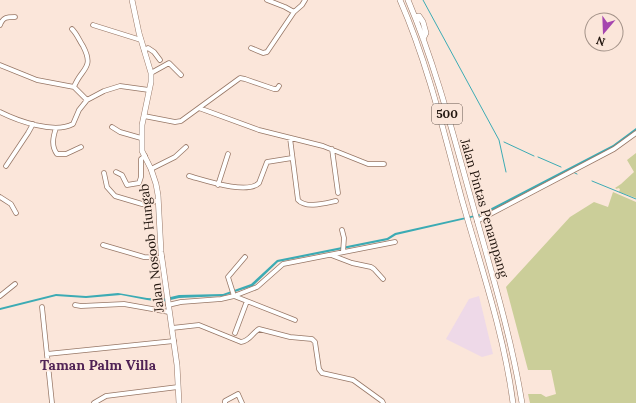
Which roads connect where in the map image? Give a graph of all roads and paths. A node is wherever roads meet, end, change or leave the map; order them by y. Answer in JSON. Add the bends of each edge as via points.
{"nodes":[{"id":1,"x":132,"y":0,"type":"edge"},
{"id":2,"x":267,"y":0,"type":"edge"},
{"id":3,"x":305,"y":0,"type":"edge"},
{"id":4,"x":400,"y":0,"type":"edge"},
{"id":5,"x":408,"y":0,"type":"edge"},
{"id":6,"x":294,"y":12,"type":"junction"},
{"id":7,"x":15,"y":17,"type":"dead end"},
{"id":8,"x":415,"y":17,"type":"junction"},
{"id":9,"x":0,"y":25,"type":"edge"},
{"id":10,"x":93,"y":25,"type":"dead end"},
{"id":11,"x":72,"y":30,"type":"dead end"},
{"id":12,"x":413,"y":33,"type":"junction"},
{"id":13,"x":141,"y":40,"type":"junction"},
{"id":14,"x":251,"y":48,"type":"dead end"},
{"id":15,"x":144,"y":50,"type":"junction"},
{"id":16,"x":160,"y":60,"type":"dead end"},
{"id":17,"x":0,"y":65,"type":"edge"},
{"id":18,"x":151,"y":73,"type":"junction"},
{"id":19,"x":181,"y":75,"type":"dead end"},
{"id":20,"x":279,"y":86,"type":"dead end"},
{"id":21,"x":74,"y":87,"type":"junction"},
{"id":22,"x":150,"y":90,"type":"junction"},
{"id":23,"x":87,"y":100,"type":"junction"},
{"id":24,"x":199,"y":108,"type":"junction"},
{"id":25,"x":0,"y":112,"type":"edge"},
{"id":26,"x":144,"y":116,"type":"junction"},
{"id":27,"x":33,"y":124,"type":"junction"},
{"id":28,"x":112,"y":127,"type":"dead end"},
{"id":29,"x":56,"y":128,"type":"junction"},
{"id":30,"x":636,"y":133,"type":"edge"},
{"id":31,"x":141,"y":138,"type":"junction"},
{"id":32,"x":290,"y":138,"type":"junction"},
{"id":33,"x":81,"y":147,"type":"dead end"},
{"id":34,"x":186,"y":147,"type":"dead end"},
{"id":35,"x":332,"y":149,"type":"junction"},
{"id":36,"x":228,"y":154,"type":"dead end"},
{"id":37,"x":144,"y":156,"type":"junction"},
{"id":38,"x":292,"y":158,"type":"junction"},
{"id":39,"x":384,"y":164,"type":"dead end"},
{"id":40,"x":6,"y":166,"type":"dead end"},
{"id":41,"x":151,"y":169,"type":"junction"},
{"id":42,"x":116,"y":172,"type":"dead end"},
{"id":43,"x":104,"y":173,"type":"dead end"},
{"id":44,"x":189,"y":176,"type":"dead end"},
{"id":45,"x":218,"y":184,"type":"junction"},
{"id":46,"x":338,"y":193,"type":"dead end"},
{"id":47,"x":0,"y":197,"type":"edge"},
{"id":48,"x":158,"y":200,"type":"junction"},
{"id":49,"x":336,"y":202,"type":"dead end"},
{"id":50,"x":16,"y":212,"type":"dead end"},
{"id":51,"x":477,"y":221,"type":"junction"},
{"id":52,"x":342,"y":230,"type":"dead end"},
{"id":53,"x":395,"y":242,"type":"dead end"},
{"id":54,"x":103,"y":245,"type":"dead end"},
{"id":55,"x":344,"y":252,"type":"junction"},
{"id":56,"x":331,"y":255,"type":"junction"},
{"id":57,"x":245,"y":257,"type":"dead end"},
{"id":58,"x":162,"y":258,"type":"junction"},
{"id":59,"x":383,"y":279,"type":"dead end"},
{"id":60,"x":15,"y":284,"type":"dead end"},
{"id":61,"x":233,"y":293,"type":"junction"},
{"id":62,"x":0,"y":296,"type":"edge"},
{"id":63,"x":247,"y":301,"type":"junction"},
{"id":64,"x":167,"y":302,"type":"junction"},
{"id":65,"x":75,"y":305,"type":"dead end"},
{"id":66,"x":42,"y":307,"type":"dead end"},
{"id":67,"x":169,"y":312,"type":"junction"},
{"id":68,"x":295,"y":320,"type":"dead end"},
{"id":69,"x":172,"y":328,"type":"junction"},
{"id":70,"x":235,"y":332,"type":"dead end"},
{"id":71,"x":174,"y":341,"type":"junction"},
{"id":72,"x":47,"y":354,"type":"junction"},
{"id":73,"x":178,"y":387,"type":"junction"},
{"id":74,"x":52,"y":403,"type":"edge"},
{"id":75,"x":94,"y":403,"type":"edge"},
{"id":76,"x":179,"y":403,"type":"edge"},
{"id":77,"x":226,"y":403,"type":"edge"},
{"id":78,"x":242,"y":403,"type":"edge"},
{"id":79,"x":383,"y":403,"type":"edge"},
{"id":80,"x":513,"y":403,"type":"edge"},
{"id":81,"x":522,"y":403,"type":"edge"}],
"edges":[{"from":1,"to":13,"type":"main road","name":"Jalan Nosoob Hungab"},
{"from":2,"to":6,"type":"street"},
{"from":3,"to":6,"type":"street"},
{"from":4,"to":12,"type":"main road","name":"Jalan Pintas Penampang","number":"500"},
{"from":5,"to":8,"type":"main road","name":"Jalan Pintas Penampang","number":"500"},
{"from":6,"to":14,"type":"street","via":[[267,52]]},
{"from":7,"to":9,"type":"street","via":[[4,18]]},
{"from":8,"to":12,"type":"main road","via":[[412,20]]},
{"from":8,"to":51,"type":"main road","name":"Jalan Pintas Penampang","number":"500","via":[[435,74]]},
{"from":10,"to":13,"type":"street"},
{"from":11,"to":21,"type":"street","via":[[88,56],[88,63]]},
{"from":12,"to":80,"type":"main road","name":"Jalan Pintas Penampang","number":"500","via":[[440,116],[469,223],[503,349]]},
{"from":13,"to":15,"type":"main road","name":"Jalan Nosoob Hungab"},
{"from":15,"to":16,"type":"street","via":[[151,49]]},
{"from":15,"to":18,"type":"main road","name":"Jalan Nosoob Hungab"},
{"from":17,"to":21,"type":"street","via":[[37,80]]},
{"from":18,"to":19,"type":"street","via":[[169,63]]},
{"from":18,"to":22,"type":"main road","name":"Jalan Nosoob Hungab"},
{"from":20,"to":24,"type":"street","via":[[274,89],[240,78]]},
{"from":21,"to":23,"type":"street"},
{"from":22,"to":23,"type":"street","via":[[120,86]]},
{"from":22,"to":26,"type":"main road","name":"Jalan Nosoob Hungab"},
{"from":23,"to":29,"type":"street","via":[[73,124]]},
{"from":24,"to":26,"type":"street","via":[[179,122]]},
{"from":24,"to":32,"type":"street","via":[[259,130]]},
{"from":25,"to":27,"type":"street"},
{"from":26,"to":31,"type":"main road","name":"Jalan Nosoob Hungab"},
{"from":27,"to":29,"type":"street"},
{"from":27,"to":40,"type":"street"},
{"from":28,"to":31,"type":"street"},
{"from":29,"to":33,"type":"street","via":[[52,139],[57,154],[66,154]]},
{"from":30,"to":51,"type":"street","via":[[614,149]]},
{"from":31,"to":37,"type":"main road","name":"Jalan Nosoob Hungab"},
{"from":32,"to":35,"type":"street"},
{"from":32,"to":38,"type":"street"},
{"from":34,"to":41,"type":"street","via":[[175,157]]},
{"from":35,"to":39,"type":"street","via":[[368,164]]},
{"from":35,"to":46,"type":"street"},
{"from":36,"to":45,"type":"street"},
{"from":37,"to":41,"type":"main road","name":"Jalan Nosoob Hungab"},
{"from":37,"to":42,"type":"street","via":[[139,183],[127,186],[122,175]]},
{"from":38,"to":45,"type":"street","via":[[267,162],[258,185],[229,187]]},
{"from":38,"to":49,"type":"street","via":[[298,200],[308,205]]},
{"from":41,"to":48,"type":"main road","name":"Jalan Nosoob Hungab"},
{"from":43,"to":48,"type":"street","via":[[107,188],[115,196],[142,204]]},
{"from":44,"to":45,"type":"street"},
{"from":47,"to":50,"type":"street","via":[[11,204]]},
{"from":48,"to":58,"type":"main road","name":"Jalan Nosoob Hungab"},
{"from":51,"to":81,"type":"main road","name":"Jalan Pintas Penampang","number":"500","via":[[508,334]]},
{"from":52,"to":55,"type":"street"},
{"from":53,"to":55,"type":"street"},
{"from":54,"to":58,"type":"street","via":[[144,257]]},
{"from":55,"to":56,"type":"street"},
{"from":56,"to":59,"type":"street","via":[[371,267]]},
{"from":56,"to":61,"type":"street","via":[[283,264],[257,287]]},
{"from":57,"to":61,"type":"street","via":[[228,277]]},
{"from":58,"to":64,"type":"main road","name":"Jalan Nosoob Hungab"},
{"from":60,"to":62,"type":"street"},
{"from":61,"to":63,"type":"street"},
{"from":61,"to":64,"type":"street","via":[[221,299]]},
{"from":63,"to":68,"type":"street"},
{"from":63,"to":70,"type":"street"},
{"from":64,"to":67,"type":"main road","name":"Jalan Nosoob Hungab"},
{"from":65,"to":67,"type":"street","via":[[124,304]]},
{"from":66,"to":72,"type":"street"},
{"from":67,"to":69,"type":"main road","name":"Jalan Nosoob Hungab"},
{"from":69,"to":71,"type":"main road","name":"Jalan Nosoob Hungab"},
{"from":69,"to":79,"type":"street","via":[[199,325],[241,342],[247,341],[260,329],[290,337],[312,339],[315,342],[319,369],[322,373],[353,380]]},
{"from":71,"to":72,"type":"street"},
{"from":71,"to":73,"type":"main road","name":"Jalan Nosoob Hungab"},
{"from":72,"to":74,"type":"street"},
{"from":73,"to":75,"type":"street","via":[[106,396]]},
{"from":73,"to":76,"type":"main road","name":"Jalan Nosoob Hungab"},
{"from":77,"to":78,"type":"street","via":[[225,401],[238,394]]}]}
